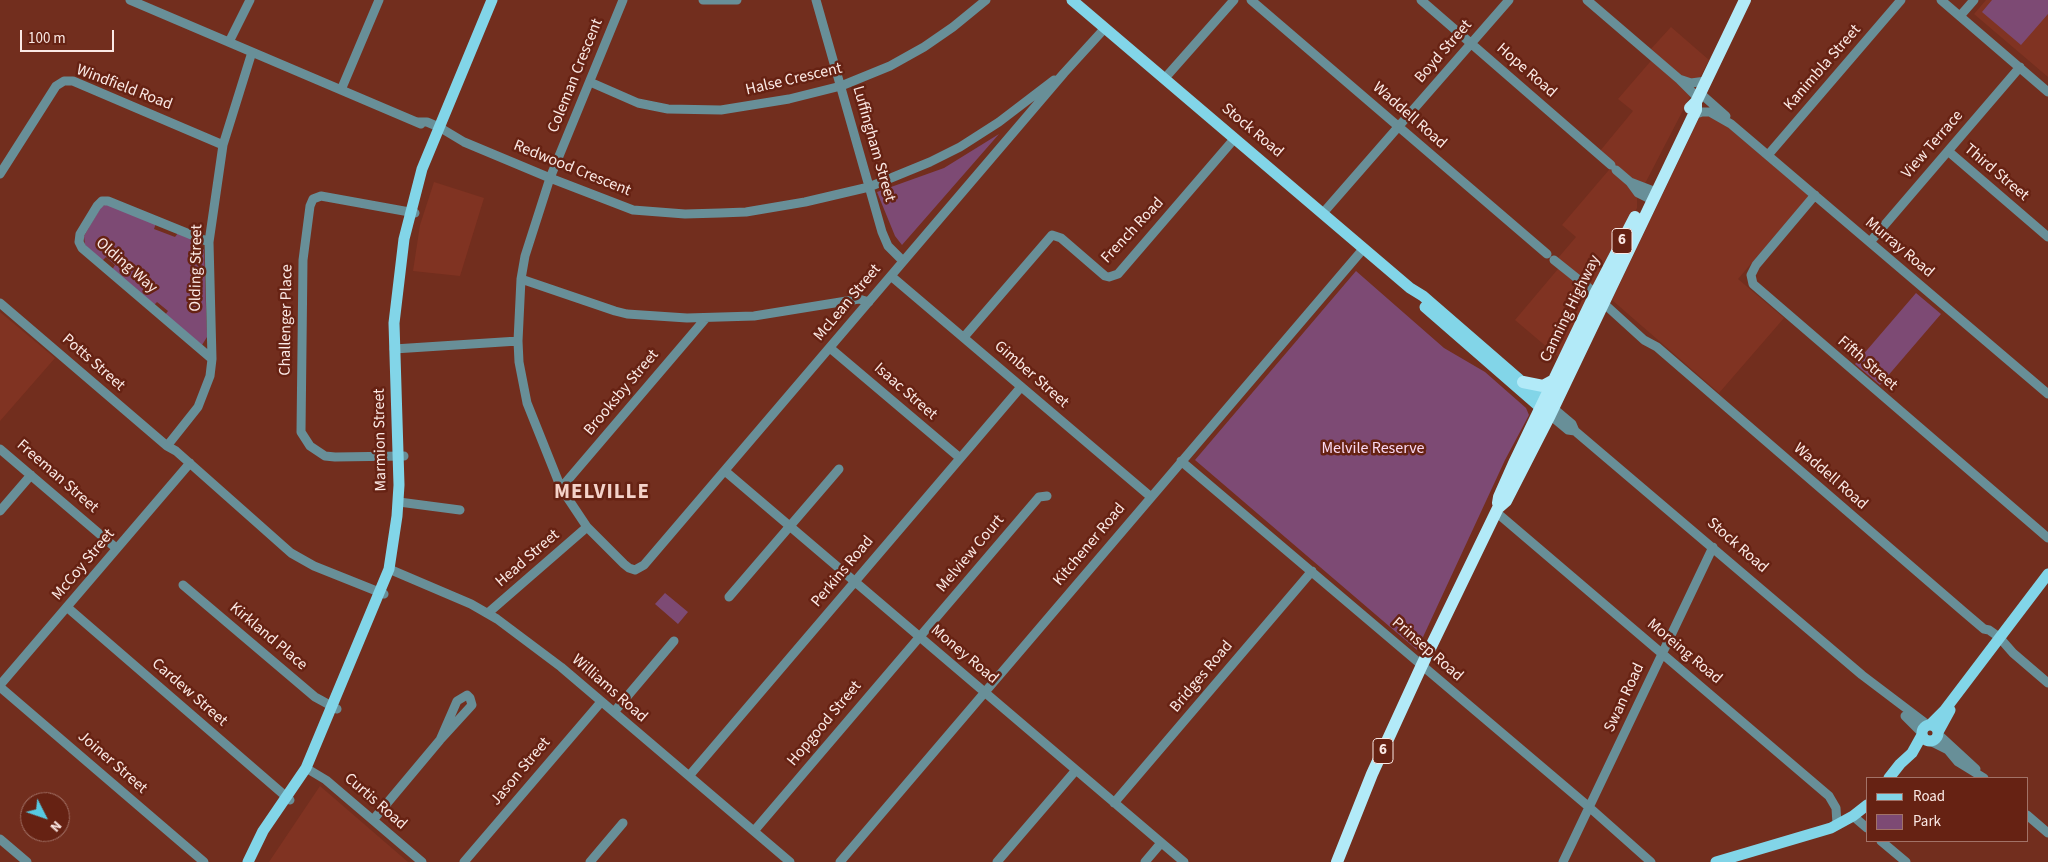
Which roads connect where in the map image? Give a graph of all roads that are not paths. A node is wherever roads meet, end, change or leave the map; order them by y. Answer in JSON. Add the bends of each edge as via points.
{"nodes":[{"id":1,"x":130,"y":0,"type":"edge"},
{"id":2,"x":250,"y":0,"type":"edge"},
{"id":3,"x":379,"y":0,"type":"edge"},
{"id":4,"x":492,"y":0,"type":"edge"},
{"id":5,"x":497,"y":0,"type":"edge"},
{"id":6,"x":623,"y":0,"type":"edge"},
{"id":7,"x":703,"y":0,"type":"edge"},
{"id":8,"x":738,"y":0,"type":"edge"},
{"id":9,"x":816,"y":0,"type":"edge"},
{"id":10,"x":986,"y":0,"type":"edge"},
{"id":11,"x":1234,"y":0,"type":"edge"},
{"id":12,"x":1251,"y":0,"type":"edge"},
{"id":13,"x":1421,"y":0,"type":"edge"},
{"id":14,"x":1508,"y":0,"type":"edge"},
{"id":15,"x":1587,"y":0,"type":"edge"},
{"id":16,"x":1745,"y":0,"type":"edge"},
{"id":17,"x":1901,"y":0,"type":"edge"},
{"id":18,"x":1941,"y":0,"type":"edge"},
{"id":19,"x":1974,"y":0,"type":"edge"},
{"id":20,"x":1074,"y":1,"type":"edge"},
{"id":21,"x":1960,"y":16,"type":"junction"},
{"id":22,"x":1103,"y":26,"type":"junction"},
{"id":23,"x":229,"y":42,"type":"junction"},
{"id":24,"x":1472,"y":43,"type":"junction"},
{"id":25,"x":252,"y":52,"type":"junction"},
{"id":26,"x":2020,"y":67,"type":"junction"},
{"id":27,"x":1064,"y":73,"type":"junction"},
{"id":28,"x":1165,"y":78,"type":"junction"},
{"id":29,"x":1679,"y":79,"type":"junction"},
{"id":30,"x":590,"y":82,"type":"junction"},
{"id":31,"x":841,"y":86,"type":"junction"},
{"id":32,"x":341,"y":90,"type":"junction"},
{"id":33,"x":2048,"y":92,"type":"edge"},
{"id":34,"x":1700,"y":94,"type":"junction"},
{"id":35,"x":1693,"y":115,"type":"junction"},
{"id":36,"x":1731,"y":124,"type":"junction"},
{"id":37,"x":1399,"y":127,"type":"junction"},
{"id":38,"x":440,"y":130,"type":"junction"},
{"id":39,"x":1235,"y":138,"type":"junction"},
{"id":40,"x":223,"y":145,"type":"junction"},
{"id":41,"x":1948,"y":151,"type":"junction"},
{"id":42,"x":1768,"y":155,"type":"junction"},
{"id":43,"x":0,"y":174,"type":"edge"},
{"id":44,"x":550,"y":178,"type":"junction"},
{"id":45,"x":869,"y":187,"type":"junction"},
{"id":46,"x":1651,"y":194,"type":"junction"},
{"id":47,"x":1815,"y":196,"type":"junction"},
{"id":48,"x":412,"y":213,"type":"junction"},
{"id":49,"x":1323,"y":214,"type":"junction"},
{"id":50,"x":2048,"y":237,"type":"edge"},
{"id":51,"x":209,"y":242,"type":"junction"},
{"id":52,"x":1870,"y":242,"type":"junction"},
{"id":53,"x":1364,"y":248,"type":"junction"},
{"id":54,"x":903,"y":261,"type":"junction"},
{"id":55,"x":891,"y":276,"type":"junction"},
{"id":56,"x":520,"y":279,"type":"junction"},
{"id":57,"x":1410,"y":288,"type":"junction"},
{"id":58,"x":1601,"y":299,"type":"junction"},
{"id":59,"x":869,"y":302,"type":"junction"},
{"id":60,"x":0,"y":303,"type":"edge"},
{"id":61,"x":706,"y":318,"type":"junction"},
{"id":62,"x":964,"y":337,"type":"junction"},
{"id":63,"x":518,"y":341,"type":"junction"},
{"id":64,"x":830,"y":348,"type":"junction"},
{"id":65,"x":396,"y":349,"type":"junction"},
{"id":66,"x":212,"y":359,"type":"junction"},
{"id":67,"x":1554,"y":380,"type":"junction"},
{"id":68,"x":1523,"y":382,"type":"junction"},
{"id":69,"x":1021,"y":387,"type":"junction"},
{"id":70,"x":2048,"y":394,"type":"edge"},
{"id":71,"x":1547,"y":408,"type":"junction"},
{"id":72,"x":167,"y":446,"type":"junction"},
{"id":73,"x":0,"y":449,"type":"edge"},
{"id":74,"x":402,"y":456,"type":"junction"},
{"id":75,"x":960,"y":458,"type":"junction"},
{"id":76,"x":1182,"y":461,"type":"junction"},
{"id":77,"x":189,"y":465,"type":"junction"},
{"id":78,"x":839,"y":469,"type":"dead end"},
{"id":79,"x":725,"y":471,"type":"junction"},
{"id":80,"x":31,"y":475,"type":"junction"},
{"id":81,"x":561,"y":488,"type":"junction"},
{"id":82,"x":1047,"y":496,"type":"dead end"},
{"id":83,"x":1151,"y":497,"type":"junction"},
{"id":84,"x":401,"y":503,"type":"junction"},
{"id":85,"x":460,"y":510,"type":"dead end"},
{"id":86,"x":1497,"y":510,"type":"junction"},
{"id":87,"x":0,"y":511,"type":"edge"},
{"id":88,"x":790,"y":526,"type":"junction"},
{"id":89,"x":587,"y":527,"type":"junction"},
{"id":90,"x":2048,"y":538,"type":"edge"},
{"id":91,"x":1713,"y":547,"type":"junction"},
{"id":92,"x":116,"y":548,"type":"junction"},
{"id":93,"x":391,"y":570,"type":"junction"},
{"id":94,"x":635,"y":570,"type":"joint"},
{"id":95,"x":1312,"y":571,"type":"junction"},
{"id":96,"x":2048,"y":574,"type":"edge"},
{"id":97,"x":855,"y":582,"type":"junction"},
{"id":98,"x":183,"y":585,"type":"dead end"},
{"id":99,"x":382,"y":593,"type":"junction"},
{"id":100,"x":730,"y":597,"type":"dead end"},
{"id":101,"x":68,"y":608,"type":"junction"},
{"id":102,"x":488,"y":613,"type":"junction"},
{"id":103,"x":920,"y":637,"type":"junction"},
{"id":104,"x":674,"y":641,"type":"dead end"},
{"id":105,"x":1999,"y":641,"type":"junction"},
{"id":106,"x":1662,"y":653,"type":"junction"},
{"id":107,"x":1422,"y":665,"type":"junction"},
{"id":108,"x":2048,"y":683,"type":"edge"},
{"id":109,"x":0,"y":686,"type":"edge"},
{"id":110,"x":985,"y":692,"type":"junction"},
{"id":111,"x":600,"y":702,"type":"junction"},
{"id":112,"x":334,"y":708,"type":"junction"},
{"id":113,"x":614,"y":712,"type":"junction"},
{"id":114,"x":1930,"y":733,"type":"junction"},
{"id":115,"x":440,"y":740,"type":"junction"},
{"id":116,"x":308,"y":768,"type":"junction"},
{"id":117,"x":1076,"y":770,"type":"junction"},
{"id":118,"x":689,"y":776,"type":"junction"},
{"id":119,"x":1890,"y":777,"type":"edge"},
{"id":120,"x":1898,"y":777,"type":"edge"},
{"id":121,"x":1983,"y":777,"type":"edge"},
{"id":122,"x":288,"y":799,"type":"junction"},
{"id":123,"x":1114,"y":803,"type":"junction"},
{"id":124,"x":1866,"y":806,"type":"edge"},
{"id":125,"x":1590,"y":807,"type":"junction"},
{"id":126,"x":1866,"y":812,"type":"edge"},
{"id":127,"x":2028,"y":816,"type":"edge"},
{"id":128,"x":1855,"y":818,"type":"junction"},
{"id":129,"x":373,"y":820,"type":"junction"},
{"id":130,"x":623,"y":823,"type":"dead end"},
{"id":131,"x":1837,"y":824,"type":"junction"},
{"id":132,"x":1866,"y":827,"type":"edge"},
{"id":133,"x":754,"y":832,"type":"junction"},
{"id":134,"x":2048,"y":833,"type":"edge"},
{"id":135,"x":1882,"y":842,"type":"edge"},
{"id":136,"x":1162,"y":843,"type":"junction"},
{"id":137,"x":2,"y":845,"type":"edge"},
{"id":138,"x":27,"y":862,"type":"edge"},
{"id":139,"x":204,"y":862,"type":"edge"},
{"id":140,"x":248,"y":862,"type":"edge"},
{"id":141,"x":253,"y":862,"type":"edge"},
{"id":142,"x":422,"y":862,"type":"edge"},
{"id":143,"x":464,"y":862,"type":"edge"},
{"id":144,"x":590,"y":862,"type":"edge"},
{"id":145,"x":790,"y":862,"type":"edge"},
{"id":146,"x":840,"y":862,"type":"edge"},
{"id":147,"x":997,"y":862,"type":"edge"},
{"id":148,"x":1146,"y":862,"type":"edge"},
{"id":149,"x":1184,"y":862,"type":"edge"},
{"id":150,"x":1337,"y":862,"type":"edge"},
{"id":151,"x":1563,"y":862,"type":"edge"},
{"id":152,"x":1651,"y":862,"type":"edge"},
{"id":153,"x":1716,"y":862,"type":"edge"},
{"id":154,"x":1732,"y":862,"type":"edge"},
{"id":155,"x":1906,"y":862,"type":"edge"}],
"edges":[{"from":1,"to":23,"type":"street","name":"Redwood Crescent"},
{"from":2,"to":23,"type":"street"},
{"from":3,"to":32,"type":"street"},
{"from":4,"to":38,"type":"main road","name":"Marmion Street"},
{"from":5,"to":38,"type":"main road","name":"Marmion Street"},
{"from":6,"to":30,"type":"street","name":"Coleman Crescent"},
{"from":7,"to":8,"type":"street"},
{"from":9,"to":31,"type":"street","name":"Luffingham Street"},
{"from":10,"to":31,"type":"street","name":"Halse Crescent","via":[[924,47],[890,66]]},
{"from":11,"to":28,"type":"street"},
{"from":12,"to":37,"type":"street","name":"Waddell Road"},
{"from":13,"to":24,"type":"street","name":"Hope Road"},
{"from":14,"to":24,"type":"street","name":"Boyd Street"},
{"from":15,"to":29,"type":"street","name":"Murray Road"},
{"from":16,"to":34,"type":"highway","name":"Canning Highway","number":"6"},
{"from":17,"to":42,"type":"street","name":"Kanimbla Street"},
{"from":18,"to":21,"type":"street"},
{"from":19,"to":21,"type":"street"},
{"from":20,"to":22,"type":"main road","name":"Stock Road"},
{"from":21,"to":26,"type":"street"},
{"from":22,"to":27,"type":"street","name":"McLean Street"},
{"from":22,"to":28,"type":"main road","name":"Stock Road"},
{"from":23,"to":25,"type":"street","name":"Redwood Crescent"},
{"from":24,"to":37,"type":"street","name":"Boyd Street"},
{"from":24,"to":46,"type":"street","name":"Hope Road","via":[[1614,167],[1633,188]]},
{"from":25,"to":32,"type":"street","name":"Redwood Crescent"},
{"from":25,"to":40,"type":"street","name":"Olding Street"},
{"from":26,"to":33,"type":"street"},
{"from":26,"to":41,"type":"street","name":"View Terrace"},
{"from":27,"to":45,"type":"street","name":"Redwood Crescent","via":[[960,147]]},
{"from":27,"to":54,"type":"street","name":"McLean Street"},
{"from":28,"to":39,"type":"main road","name":"Stock Road"},
{"from":29,"to":34,"type":"street","name":"Murray Road"},
{"from":29,"to":34,"type":"street","via":[[1692,83]]},
{"from":30,"to":31,"type":"street","name":"Halse Crescent","via":[[651,108],[692,111],[753,106]]},
{"from":30,"to":44,"type":"street","name":"Coleman Crescent"},
{"from":31,"to":45,"type":"street","name":"Luffingham Street"},
{"from":32,"to":38,"type":"street","name":"Redwood Crescent"},
{"from":34,"to":35,"type":"highway","name":"Canning Highway","number":"6"},
{"from":34,"to":36,"type":"street","name":"Murray Road"},
{"from":34,"to":46,"type":"highway","name":"Canning Highway","number":"6","via":[[1688,110]]},
{"from":35,"to":36,"type":"street","name":"Murray Road","via":[[1710,112]]},
{"from":35,"to":46,"type":"highway","name":"Canning Highway","number":"6"},
{"from":36,"to":42,"type":"street","name":"Murray Road"},
{"from":37,"to":49,"type":"street","name":"Boyd Street"},
{"from":37,"to":58,"type":"street","name":"Waddell Road"},
{"from":38,"to":44,"type":"street","name":"Redwood Crescent"},
{"from":38,"to":48,"type":"main road","name":"Marmion Street","via":[[422,169]]},
{"from":39,"to":49,"type":"main road","name":"Stock Road"},
{"from":39,"to":62,"type":"street","name":"French Road","via":[[1118,274],[1110,278],[1105,276],[1061,238],[1052,235]]},
{"from":40,"to":43,"type":"street","name":"Windfield Road","via":[[73,81],[64,81],[56,86]]},
{"from":40,"to":51,"type":"street","name":"Olding Street"},
{"from":41,"to":50,"type":"street","name":"Third Street"},
{"from":41,"to":52,"type":"street","name":"View Terrace"},
{"from":42,"to":47,"type":"street","name":"Murray Road"},
{"from":44,"to":45,"type":"street","name":"Redwood Crescent","via":[[633,210],[685,214],[771,208]]},
{"from":44,"to":56,"type":"street","name":"Coleman Crescent"},
{"from":45,"to":54,"type":"street","name":"Luffingham Street","via":[[885,240]]},
{"from":46,"to":58,"type":"highway","name":"Canning Highway","number":"6"},
{"from":47,"to":52,"type":"street","name":"Murray Road"},
{"from":47,"to":90,"type":"street","name":"Fifth Street","via":[[1754,268],[1751,275],[1753,284]]},
{"from":48,"to":65,"type":"main road","name":"Marmion Street","via":[[396,297]]},
{"from":48,"to":74,"type":"street","name":"Challenger Place","via":[[321,196],[314,198],[310,206],[303,260],[301,432],[310,446],[325,456]]},
{"from":49,"to":53,"type":"main road","name":"Stock Road"},
{"from":51,"to":66,"type":"street","name":"Olding Street"},
{"from":51,"to":66,"type":"street","name":"Olding Way","via":[[108,201],[97,206],[80,234],[79,242],[82,248]]},
{"from":52,"to":70,"type":"street","name":"Murray Road"},
{"from":53,"to":57,"type":"main road","name":"Stock Road"},
{"from":53,"to":76,"type":"street","name":"Kitchener Road"},
{"from":54,"to":55,"type":"street","name":"McLean Street"},
{"from":55,"to":59,"type":"street","name":"McLean Street"},
{"from":55,"to":62,"type":"street","name":"Gimber Street"},
{"from":56,"to":61,"type":"street","via":[[627,314]]},
{"from":56,"to":63,"type":"street","name":"Coleman Crescent"},
{"from":57,"to":68,"type":"main road","name":"Stock Road"},
{"from":57,"to":71,"type":"main road","name":"Stock Road","via":[[1423,306]]},
{"from":58,"to":67,"type":"highway","name":"Canning Highway","number":"6"},
{"from":58,"to":71,"type":"highway","name":"Canning Highway","number":"6"},
{"from":58,"to":105,"type":"street","name":"Waddell Road"},
{"from":59,"to":61,"type":"street","via":[[859,299],[754,316]]},
{"from":59,"to":64,"type":"street","name":"McLean Street"},
{"from":60,"to":72,"type":"street","name":"Potts Street"},
{"from":61,"to":81,"type":"street","name":"Brooksby Street"},
{"from":62,"to":69,"type":"street","name":"Gimber Street"},
{"from":63,"to":65,"type":"street"},
{"from":63,"to":81,"type":"street","name":"Coleman Crescent","via":[[526,403]]},
{"from":64,"to":75,"type":"street","name":"Isaac Street"},
{"from":64,"to":79,"type":"street","name":"McLean Street"},
{"from":65,"to":74,"type":"main road","name":"Marmion Street"},
{"from":66,"to":72,"type":"street","name":"Olding Street","via":[[210,376],[198,407]]},
{"from":67,"to":68,"type":"highway","via":[[1543,386]]},
{"from":67,"to":71,"type":"highway","name":"Canning Highway","number":"6"},
{"from":68,"to":71,"type":"main road","name":"Stock Road"},
{"from":69,"to":75,"type":"street","name":"Perkins Road"},
{"from":69,"to":83,"type":"street","name":"Gimber Street"},
{"from":71,"to":86,"type":"highway","name":"Canning Highway","number":"6","via":[[1506,501]]},
{"from":71,"to":91,"type":"street","name":"Stock Road","via":[[1572,424],[1575,431]]},
{"from":72,"to":77,"type":"street","name":"Potts Street"},
{"from":73,"to":80,"type":"street","name":"Freeman Street"},
{"from":74,"to":84,"type":"main road","name":"Marmion Street"},
{"from":75,"to":97,"type":"street","name":"Perkins Road"},
{"from":76,"to":83,"type":"street","name":"Kitchener Road"},
{"from":76,"to":95,"type":"street","name":"Prinsep Road"},
{"from":77,"to":92,"type":"street","name":"McCoy Street"},
{"from":77,"to":99,"type":"street","name":"Potts Street","via":[[304,562]]},
{"from":78,"to":88,"type":"street"},
{"from":79,"to":88,"type":"street","name":"Money Road"},
{"from":79,"to":94,"type":"street","name":"McLean Street","via":[[644,565]]},
{"from":80,"to":87,"type":"street"},
{"from":80,"to":92,"type":"street","name":"Freeman Street"},
{"from":81,"to":89,"type":"street","name":"Coleman Crescent"},
{"from":82,"to":103,"type":"street","name":"Melview Court","via":[[1039,497]]},
{"from":83,"to":110,"type":"street","name":"Kitchener Road"},
{"from":84,"to":85,"type":"street"},
{"from":84,"to":93,"type":"main road","name":"Marmion Street","via":[[400,535]]},
{"from":86,"to":106,"type":"street","name":"Moreing Road"},
{"from":86,"to":107,"type":"highway","name":"Canning Highway","number":"6"},
{"from":88,"to":97,"type":"street","name":"Money Road"},
{"from":88,"to":100,"type":"street"},
{"from":89,"to":94,"type":"street","name":"Coleman Crescent","via":[[624,564]]},
{"from":89,"to":102,"type":"street","name":"Head Street"},
{"from":91,"to":106,"type":"street","name":"Swan Road"},
{"from":91,"to":114,"type":"street","name":"Stock Road"},
{"from":92,"to":101,"type":"street","name":"McCoy Street"},
{"from":93,"to":99,"type":"main road","name":"Marmion Street"},
{"from":93,"to":102,"type":"street","name":"Williams Road"},
{"from":95,"to":107,"type":"street","name":"Prinsep Road"},
{"from":95,"to":123,"type":"street","name":"Bridges Road"},
{"from":96,"to":105,"type":"main road"},
{"from":97,"to":103,"type":"street","name":"Money Road"},
{"from":97,"to":118,"type":"street","name":"Perkins Road"},
{"from":98,"to":112,"type":"street","name":"Kirkland Place","via":[[315,697]]},
{"from":99,"to":112,"type":"main road","name":"Marmion Street"},
{"from":101,"to":109,"type":"street","name":"McCoy Street"},
{"from":101,"to":122,"type":"street","name":"Cardew Street"},
{"from":102,"to":111,"type":"street","name":"Williams Road","via":[[548,657]]},
{"from":103,"to":110,"type":"street","name":"Money Road"},
{"from":103,"to":133,"type":"street","name":"Hopgood Street"},
{"from":104,"to":113,"type":"street"},
{"from":105,"to":108,"type":"street","name":"Waddell Road"},
{"from":105,"to":114,"type":"main road"},
{"from":106,"to":125,"type":"street","name":"Swan Road"},
{"from":106,"to":131,"type":"street","name":"Moreing Road","via":[[1829,796],[1836,808]]},
{"from":107,"to":125,"type":"street","name":"Prinsep Road"},
{"from":107,"to":150,"type":"highway","name":"Canning Highway","number":"6","via":[[1372,774]]},
{"from":109,"to":139,"type":"street","name":"Joiner Street"},
{"from":110,"to":117,"type":"street","name":"Money Road"},
{"from":110,"to":146,"type":"street","name":"Kitchener Road"},
{"from":111,"to":113,"type":"street","name":"Williams Road"},
{"from":111,"to":143,"type":"street","name":"Jason Street"},
{"from":112,"to":116,"type":"main road","name":"Marmion Street"},
{"from":113,"to":118,"type":"street","name":"Williams Road"},
{"from":114,"to":119,"type":"main road"},
{"from":114,"to":120,"type":"main road"},
{"from":114,"to":121,"type":"street","name":"Stock Road"},
{"from":115,"to":115,"type":"street","via":[[456,701],[467,695],[472,705]]},
{"from":115,"to":129,"type":"street"},
{"from":116,"to":122,"type":"main road","name":"Marmion Street"},
{"from":116,"to":129,"type":"street","name":"Curtis Road"},
{"from":117,"to":123,"type":"street","name":"Money Road"},
{"from":117,"to":147,"type":"street"},
{"from":118,"to":133,"type":"street","name":"Williams Road"},
{"from":122,"to":140,"type":"main road","name":"Marmion Street","via":[[263,831]]},
{"from":122,"to":141,"type":"main road","name":"Marmion Street"},
{"from":123,"to":136,"type":"street","name":"Money Road"},
{"from":124,"to":128,"type":"main road"},
{"from":125,"to":151,"type":"street","name":"Swan Road"},
{"from":125,"to":152,"type":"street","name":"Prinsep Road"},
{"from":126,"to":128,"type":"main road"},
{"from":127,"to":134,"type":"street"},
{"from":128,"to":131,"type":"main road"},
{"from":128,"to":132,"type":"street"},
{"from":128,"to":154,"type":"main road","via":[[1828,834]]},
{"from":129,"to":142,"type":"street","name":"Curtis Road"},
{"from":130,"to":144,"type":"street"},
{"from":131,"to":153,"type":"main road"},
{"from":133,"to":145,"type":"street","name":"Williams Road"},
{"from":135,"to":155,"type":"street"},
{"from":136,"to":148,"type":"street"},
{"from":136,"to":149,"type":"street","name":"Money Road"},
{"from":137,"to":138,"type":"street"}]}
